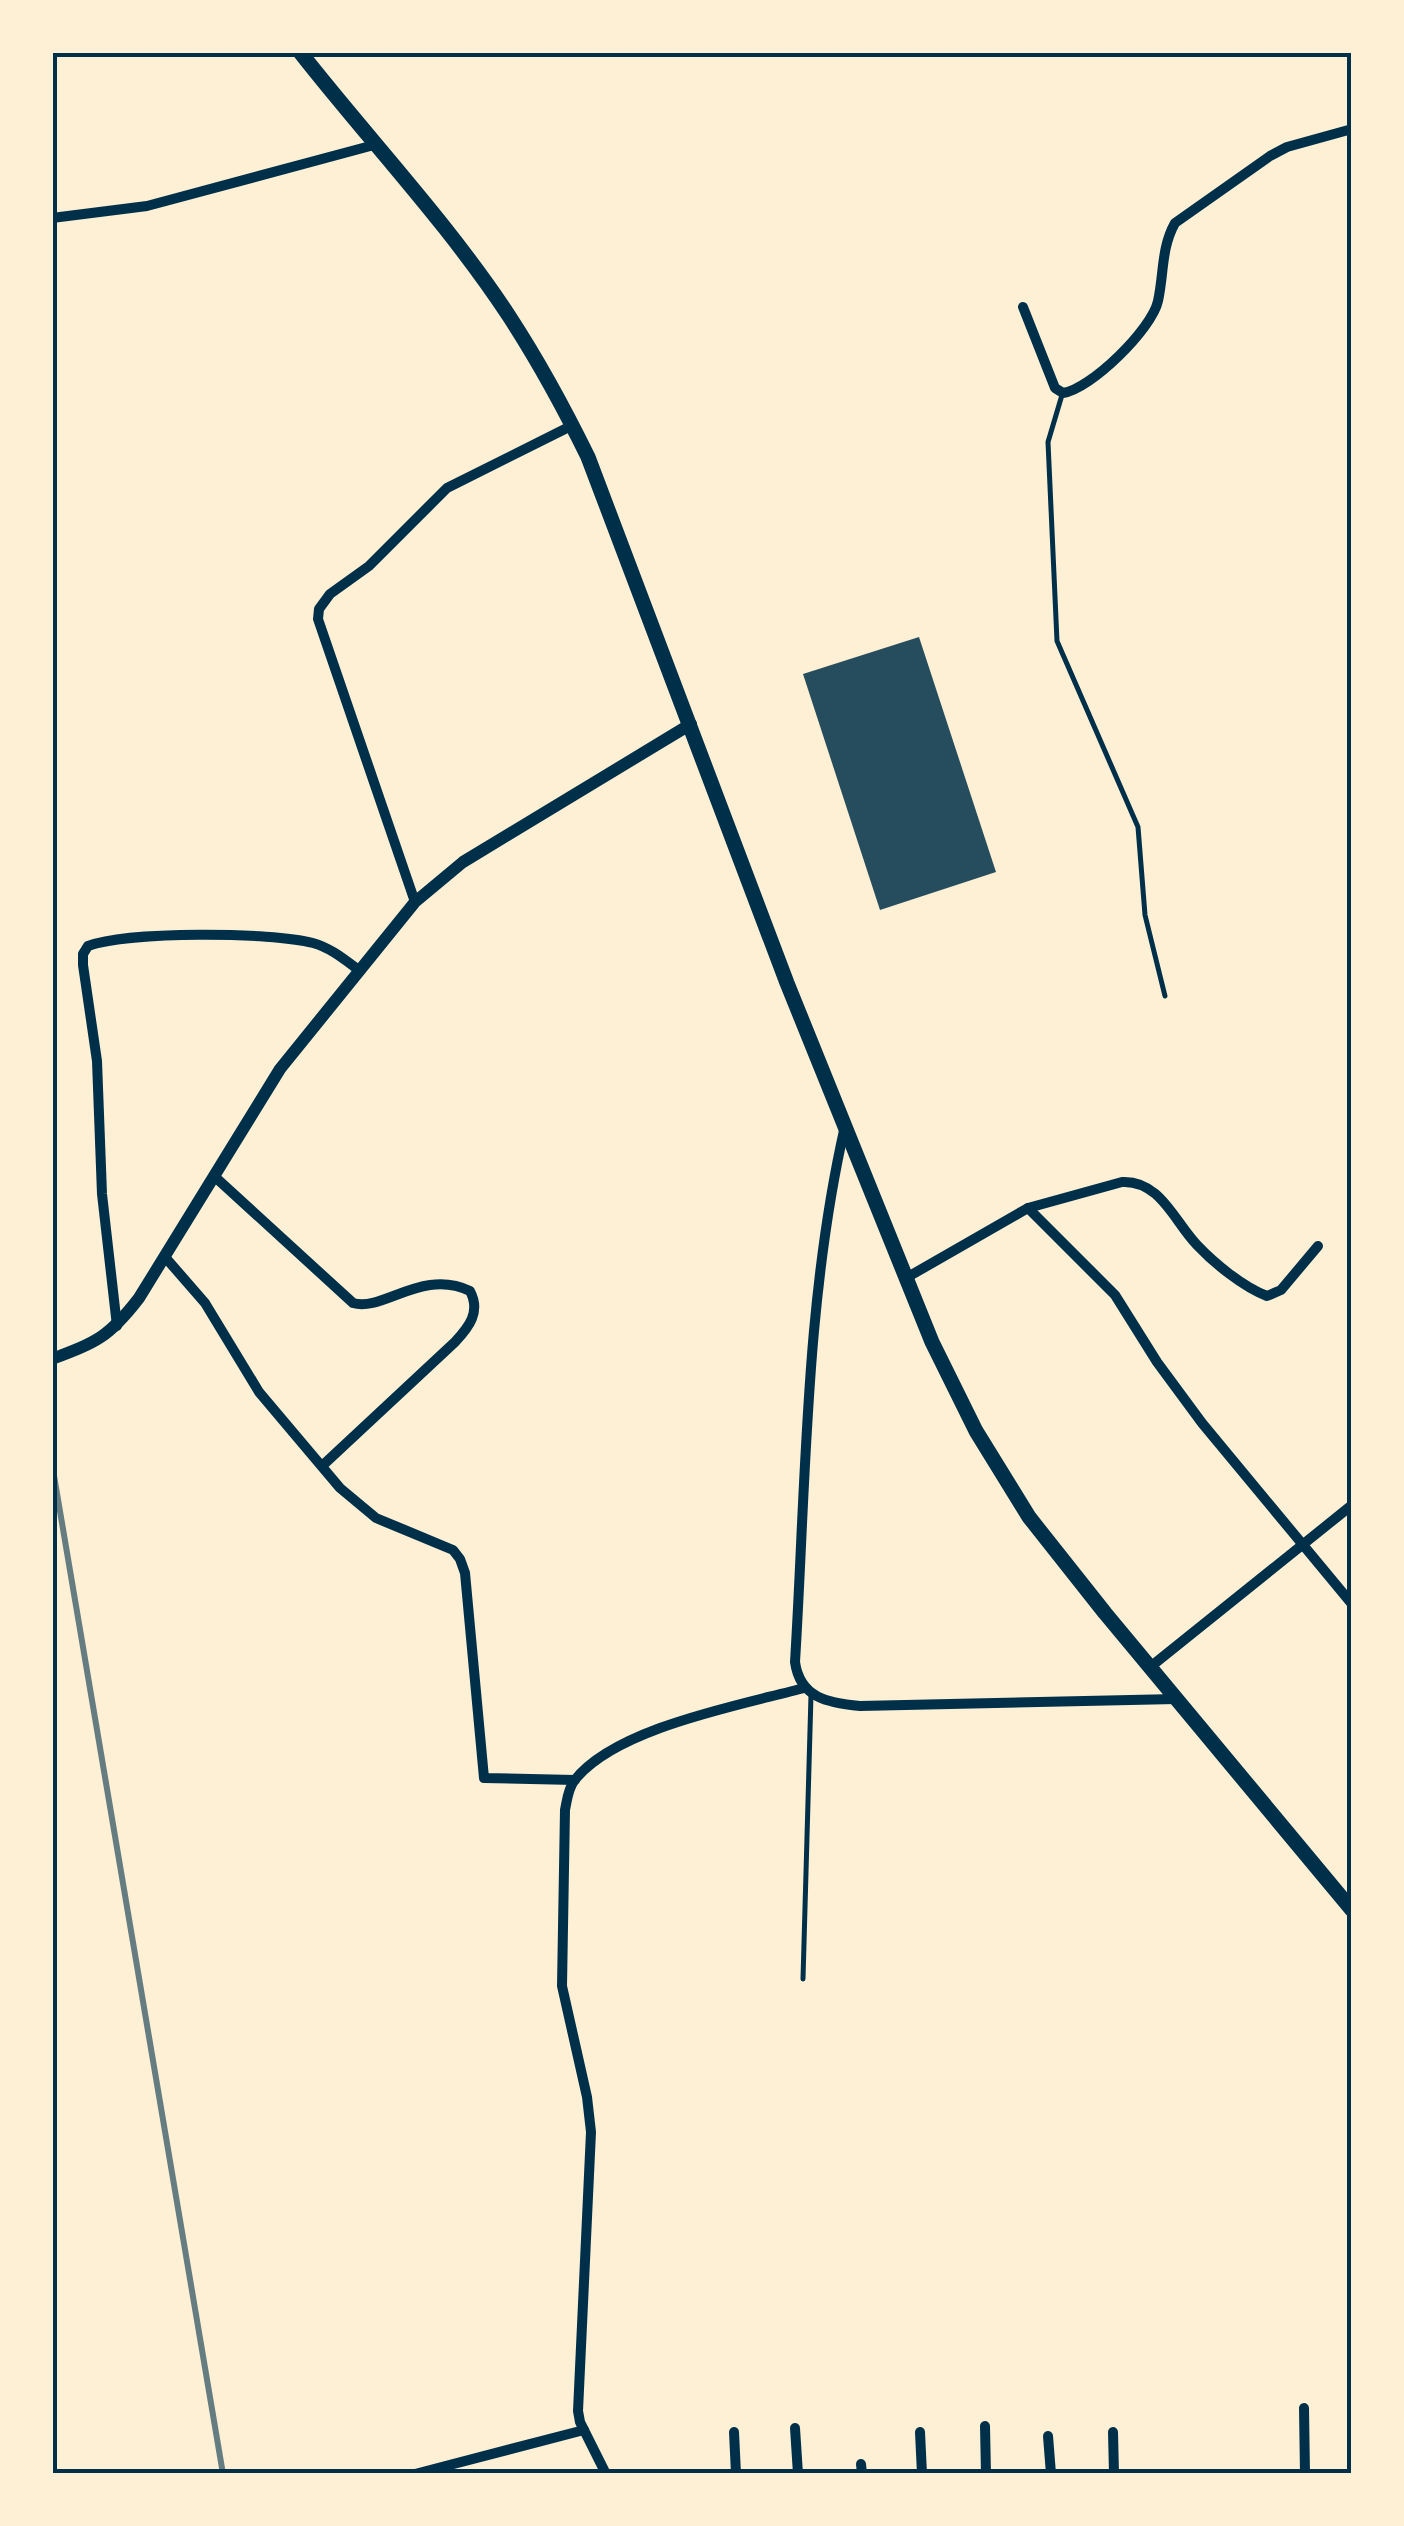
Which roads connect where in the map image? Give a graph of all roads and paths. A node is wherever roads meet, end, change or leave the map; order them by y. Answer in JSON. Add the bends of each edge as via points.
{"nodes":[{"id":1,"x":300,"y":52,"type":"edge"},
{"id":2,"x":1352,"y":129,"type":"edge"},
{"id":3,"x":374,"y":145,"type":"junction"},
{"id":4,"x":52,"y":218,"type":"edge"},
{"id":5,"x":1023,"y":307,"type":"dead end"},
{"id":6,"x":1063,"y":393,"type":"junction"},
{"id":7,"x":573,"y":425,"type":"junction"},
{"id":8,"x":691,"y":724,"type":"junction"},
{"id":9,"x":415,"y":902,"type":"junction"},
{"id":10,"x":360,"y":970,"type":"junction"},
{"id":11,"x":1165,"y":996,"type":"dead end"},
{"id":12,"x":845,"y":1126,"type":"junction"},
{"id":13,"x":214,"y":1176,"type":"junction"},
{"id":14,"x":1028,"y":1208,"type":"junction"},
{"id":15,"x":1318,"y":1246,"type":"dead end"},
{"id":16,"x":165,"y":1256,"type":"junction"},
{"id":17,"x":906,"y":1278,"type":"junction"},
{"id":18,"x":117,"y":1327,"type":"junction"},
{"id":19,"x":52,"y":1360,"type":"edge"},
{"id":20,"x":322,"y":1466,"type":"junction"},
{"id":21,"x":1352,"y":1505,"type":"edge"},
{"id":22,"x":1304,"y":1545,"type":"junction"},
{"id":23,"x":1352,"y":1604,"type":"edge"},
{"id":24,"x":1149,"y":1668,"type":"junction"},
{"id":25,"x":807,"y":1691,"type":"junction"},
{"id":26,"x":1176,"y":1699,"type":"junction"},
{"id":27,"x":575,"y":1780,"type":"junction"},
{"id":28,"x":1352,"y":1910,"type":"edge"},
{"id":29,"x":803,"y":1979,"type":"dead end"},
{"id":30,"x":1304,"y":2408,"type":"dead end"},
{"id":31,"x":985,"y":2426,"type":"dead end"},
{"id":32,"x":796,"y":2428,"type":"dead end"},
{"id":33,"x":584,"y":2430,"type":"junction"},
{"id":34,"x":734,"y":2432,"type":"dead end"},
{"id":35,"x":920,"y":2432,"type":"dead end"},
{"id":36,"x":1113,"y":2432,"type":"dead end"},
{"id":37,"x":1048,"y":2436,"type":"dead end"},
{"id":38,"x":415,"y":2474,"type":"edge"},
{"id":39,"x":606,"y":2474,"type":"edge"},
{"id":40,"x":736,"y":2474,"type":"edge"},
{"id":41,"x":798,"y":2474,"type":"edge"},
{"id":42,"x":922,"y":2474,"type":"edge"},
{"id":43,"x":986,"y":2474,"type":"edge"},
{"id":44,"x":1051,"y":2474,"type":"edge"},
{"id":45,"x":1114,"y":2474,"type":"edge"},
{"id":46,"x":1305,"y":2474,"type":"edge"}],
"edges":[{"from":1,"to":3,"type":"highway"},
{"from":2,"to":6,"type":"street","via":[[1287,147],[1188,211],[1167,238],[1152,318],[1086,382]]},
{"from":3,"to":4,"type":"street","via":[[147,206]]},
{"from":3,"to":7,"type":"highway","via":[[508,314]]},
{"from":5,"to":6,"type":"street","via":[[1049,380]]},
{"from":6,"to":11,"type":"lane","via":[[1048,442],[1056,641],[1132,807],[1145,915]]},
{"from":7,"to":8,"type":"highway"},
{"from":7,"to":9,"type":"street","via":[[447,488],[318,610]]},
{"from":8,"to":9,"type":"street","via":[[463,862]]},
{"from":8,"to":12,"type":"highway"},
{"from":9,"to":10,"type":"street"},
{"from":10,"to":13,"type":"street","via":[[280,1068]]},
{"from":10,"to":18,"type":"street","via":[[298,940],[183,935],[88,946],[83,965]]},
{"from":12,"to":17,"type":"highway"},
{"from":12,"to":25,"type":"street","via":[[826,1212],[815,1319],[795,1662]]},
{"from":13,"to":16,"type":"street"},
{"from":13,"to":20,"type":"street","via":[[354,1303],[371,1304],[419,1286],[461,1287],[474,1299],[472,1320],[455,1342]]},
{"from":14,"to":15,"type":"street","via":[[1122,1182],[1142,1184],[1198,1246],[1266,1296],[1281,1290]]},
{"from":14,"to":17,"type":"street"},
{"from":14,"to":22,"type":"street","via":[[1115,1295],[1202,1423]]},
{"from":16,"to":18,"type":"street"},
{"from":16,"to":20,"type":"street","via":[[205,1303],[260,1392]]},
{"from":17,"to":24,"type":"highway","via":[[976,1432],[1029,1517]]},
{"from":18,"to":19,"type":"street"},
{"from":20,"to":27,"type":"street","via":[[358,1506],[460,1559],[484,1778]]},
{"from":21,"to":22,"type":"street"},
{"from":22,"to":23,"type":"street"},
{"from":22,"to":24,"type":"street"},
{"from":24,"to":26,"type":"highway"},
{"from":25,"to":26,"type":"street","via":[[860,1706]]},
{"from":25,"to":27,"type":"street","via":[[657,1730],[620,1746]]},
{"from":25,"to":29,"type":"lane"},
{"from":26,"to":28,"type":"highway"},
{"from":27,"to":33,"type":"street","via":[[564,1810],[562,1968],[591,2132],[578,2412]]},
{"from":30,"to":46,"type":"street"},
{"from":31,"to":43,"type":"street"},
{"from":32,"to":41,"type":"street"},
{"from":33,"to":38,"type":"street"},
{"from":33,"to":39,"type":"street"},
{"from":34,"to":40,"type":"street"},
{"from":35,"to":42,"type":"street"},
{"from":36,"to":45,"type":"street"},
{"from":37,"to":44,"type":"street"}]}
